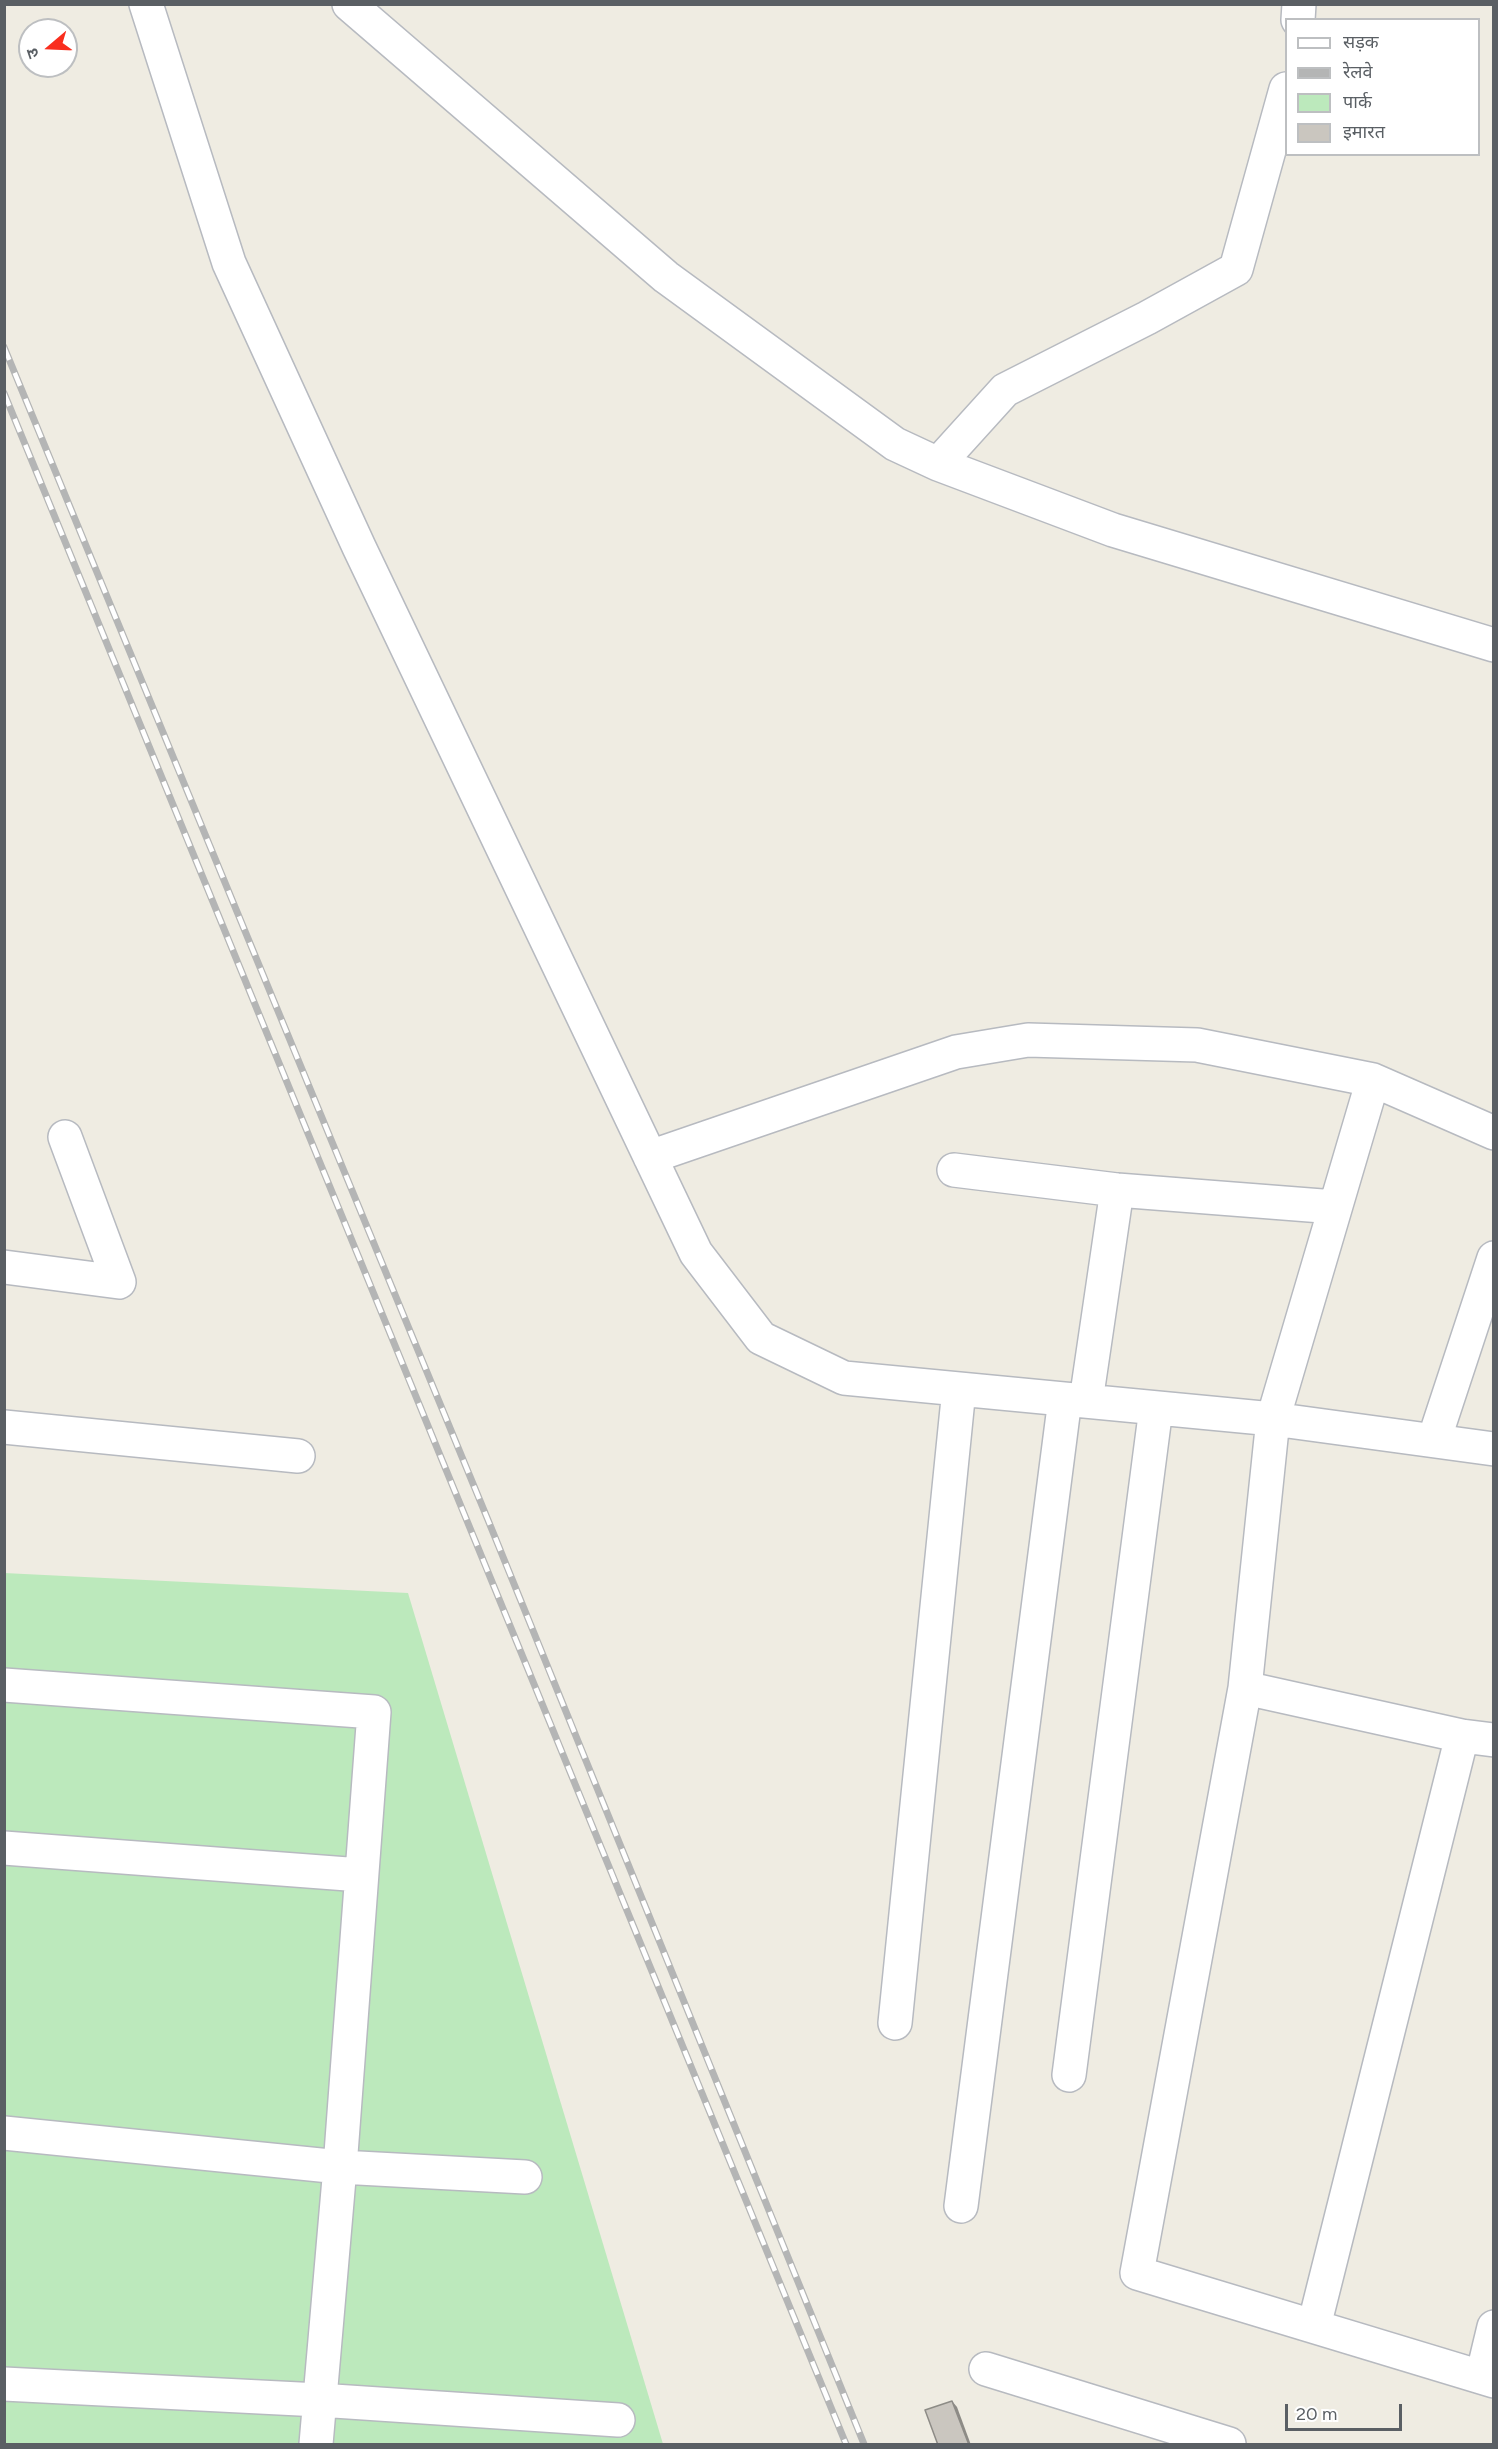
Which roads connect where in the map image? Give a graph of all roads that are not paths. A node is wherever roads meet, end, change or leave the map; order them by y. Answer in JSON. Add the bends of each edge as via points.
{"nodes":[{"id":1,"x":146,"y":4,"type":"edge"},
{"id":2,"x":349,"y":4,"type":"edge"},
{"id":3,"x":1285,"y":96,"type":"edge"},
{"id":4,"x":938,"y":464,"type":"junction"},
{"id":5,"x":1494,"y":645,"type":"edge"},
{"id":6,"x":1373,"y":1080,"type":"junction"},
{"id":7,"x":1494,"y":1133,"type":"edge"},
{"id":8,"x":65,"y":1137,"type":"dead end"},
{"id":9,"x":650,"y":1157,"type":"junction"},
{"id":10,"x":954,"y":1170,"type":"dead end"},
{"id":11,"x":1118,"y":1190,"type":"junction"},
{"id":12,"x":1335,"y":1208,"type":"junction"},
{"id":13,"x":1494,"y":1258,"type":"edge"},
{"id":14,"x":4,"y":1267,"type":"edge"},
{"id":15,"x":959,"y":1389,"type":"junction"},
{"id":16,"x":1076,"y":1400,"type":"junction"},
{"id":17,"x":1156,"y":1408,"type":"junction"},
{"id":18,"x":1273,"y":1419,"type":"junction"},
{"id":19,"x":4,"y":1427,"type":"edge"},
{"id":20,"x":1434,"y":1440,"type":"junction"},
{"id":21,"x":1494,"y":1449,"type":"edge"},
{"id":22,"x":298,"y":1456,"type":"dead end"},
{"id":23,"x":4,"y":1685,"type":"edge"},
{"id":24,"x":1245,"y":1688,"type":"junction"},
{"id":25,"x":1478,"y":1738,"type":"edge"},
{"id":26,"x":4,"y":1848,"type":"edge"},
{"id":27,"x":361,"y":1875,"type":"junction"},
{"id":28,"x":896,"y":2023,"type":"dead end"},
{"id":29,"x":1068,"y":2075,"type":"dead end"},
{"id":30,"x":4,"y":2133,"type":"edge"},
{"id":31,"x":340,"y":2167,"type":"junction"},
{"id":32,"x":525,"y":2177,"type":"dead end"},
{"id":33,"x":961,"y":2206,"type":"dead end"},
{"id":34,"x":1314,"y":2326,"type":"junction"},
{"id":35,"x":1494,"y":2327,"type":"edge"},
{"id":36,"x":986,"y":2369,"type":"dead end"},
{"id":37,"x":1488,"y":2379,"type":"edge"},
{"id":38,"x":4,"y":2384,"type":"edge"},
{"id":39,"x":319,"y":2400,"type":"junction"},
{"id":40,"x":618,"y":2420,"type":"dead end"},
{"id":41,"x":316,"y":2445,"type":"edge"},
{"id":42,"x":1229,"y":2445,"type":"edge"}],
"edges":[{"from":1,"to":9,"type":"street","via":[[229,264],[358,547]]},
{"from":2,"to":4,"type":"street","via":[[666,277],[895,444]]},
{"from":3,"to":4,"type":"street","via":[[1236,269],[1005,390]]},
{"from":4,"to":5,"type":"street","via":[[1113,530]]},
{"from":6,"to":7,"type":"street"},
{"from":6,"to":9,"type":"street","via":[[1197,1045],[1028,1040],[956,1052]]},
{"from":6,"to":12,"type":"street"},
{"from":8,"to":14,"type":"street","via":[[119,1282]]},
{"from":9,"to":15,"type":"street","via":[[696,1253],[761,1338],[844,1378]]},
{"from":10,"to":11,"type":"street"},
{"from":11,"to":12,"type":"street"},
{"from":11,"to":16,"type":"street"},
{"from":12,"to":18,"type":"street"},
{"from":13,"to":20,"type":"street"},
{"from":15,"to":16,"type":"street"},
{"from":15,"to":28,"type":"street"},
{"from":16,"to":17,"type":"street"},
{"from":16,"to":33,"type":"street"},
{"from":17,"to":18,"type":"street"},
{"from":17,"to":29,"type":"street"},
{"from":18,"to":20,"type":"street"},
{"from":18,"to":24,"type":"street"},
{"from":19,"to":22,"type":"street"},
{"from":20,"to":21,"type":"street"},
{"from":23,"to":27,"type":"street","via":[[374,1712]]},
{"from":24,"to":25,"type":"street"},
{"from":24,"to":34,"type":"street","via":[[1137,2273]]},
{"from":25,"to":34,"type":"street"},
{"from":26,"to":27,"type":"street"},
{"from":27,"to":31,"type":"street"},
{"from":30,"to":31,"type":"street"},
{"from":31,"to":32,"type":"street"},
{"from":31,"to":39,"type":"street"},
{"from":34,"to":37,"type":"street"},
{"from":35,"to":37,"type":"street"},
{"from":36,"to":42,"type":"street"},
{"from":38,"to":39,"type":"street"},
{"from":39,"to":40,"type":"street"},
{"from":39,"to":41,"type":"street"}]}
